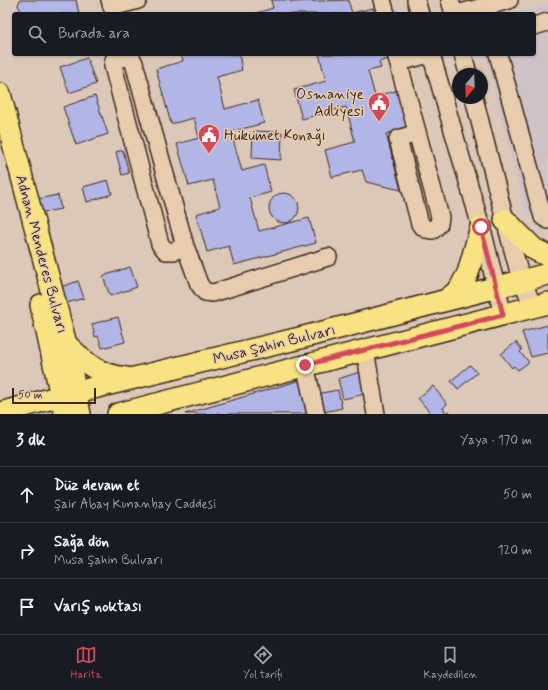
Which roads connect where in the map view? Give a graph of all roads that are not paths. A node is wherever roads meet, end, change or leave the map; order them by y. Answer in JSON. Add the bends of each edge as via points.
{"nodes":[{"id":1,"x":138,"y":0,"type":"edge"},
{"id":2,"x":382,"y":0,"type":"edge"},
{"id":3,"x":416,"y":0,"type":"edge"},
{"id":4,"x":450,"y":0,"type":"edge"},
{"id":5,"x":509,"y":0,"type":"edge"},
{"id":6,"x":112,"y":7,"type":"edge"},
{"id":7,"x":385,"y":12,"type":"edge"},
{"id":8,"x":419,"y":12,"type":"edge"},
{"id":9,"x":453,"y":12,"type":"edge"},
{"id":10,"x":464,"y":12,"type":"edge"},
{"id":11,"x":548,"y":22,"type":"edge"},
{"id":12,"x":536,"y":25,"type":"edge"},
{"id":13,"x":123,"y":56,"type":"edge"},
{"id":14,"x":414,"y":56,"type":"edge"},
{"id":15,"x":431,"y":56,"type":"edge"},
{"id":16,"x":464,"y":56,"type":"edge"},
{"id":17,"x":499,"y":56,"type":"edge"},
{"id":18,"x":398,"y":58,"type":"edge"},
{"id":19,"x":467,"y":68,"type":"edge"},
{"id":20,"x":0,"y":94,"type":"edge"},
{"id":21,"x":476,"y":104,"type":"edge"},
{"id":22,"x":417,"y":133,"type":"junction"},
{"id":23,"x":0,"y":137,"type":"edge"},
{"id":24,"x":505,"y":220,"type":"junction"},
{"id":25,"x":548,"y":220,"type":"edge"},
{"id":26,"x":481,"y":227,"type":"junction"},
{"id":27,"x":185,"y":246,"type":"junction"},
{"id":28,"x":548,"y":256,"type":"edge"},
{"id":29,"x":328,"y":257,"type":"dead end"},
{"id":30,"x":548,"y":274,"type":"edge"},
{"id":31,"x":524,"y":281,"type":"junction"},
{"id":32,"x":496,"y":288,"type":"junction"},
{"id":33,"x":446,"y":300,"type":"junction"},
{"id":34,"x":540,"y":305,"type":"edge"},
{"id":35,"x":503,"y":315,"type":"junction"},
{"id":36,"x":365,"y":350,"type":"junction"},
{"id":37,"x":60,"y":352,"type":"junction"},
{"id":38,"x":305,"y":365,"type":"junction"},
{"id":39,"x":133,"y":379,"type":"junction"},
{"id":40,"x":67,"y":401,"type":"edge"},
{"id":41,"x":0,"y":409,"type":"edge"},
{"id":42,"x":0,"y":413,"type":"edge"},
{"id":43,"x":80,"y":414,"type":"edge"},
{"id":44,"x":118,"y":414,"type":"edge"},
{"id":45,"x":316,"y":414,"type":"edge"},
{"id":46,"x":376,"y":414,"type":"edge"}],
"edges":[{"from":1,"to":6,"type":"street"},
{"from":2,"to":7,"type":"street"},
{"from":3,"to":8,"type":"street"},
{"from":4,"to":9,"type":"street"},
{"from":5,"to":10,"type":"street"},
{"from":11,"to":12,"type":"street"},
{"from":13,"to":27,"type":"street","via":[[130,56],[134,63]]},
{"from":13,"to":27,"type":"street","via":[[114,60],[113,66],[160,244],[166,251],[174,251]]},
{"from":14,"to":18,"type":"street"},
{"from":15,"to":26,"type":"street"},
{"from":16,"to":19,"type":"street"},
{"from":17,"to":25,"type":"street","via":[[543,217]]},
{"from":18,"to":22,"type":"street"},
{"from":20,"to":37,"type":"main road","name":"Adnan Menderes Bulvarı"},
{"from":21,"to":24,"type":"street"},
{"from":22,"to":22,"type":"street","via":[[440,217],[439,224],[433,230],[426,229],[420,224],[398,139]]},
{"from":23,"to":37,"type":"main road","name":"Adnan Menderes Bulvarı"},
{"from":24,"to":28,"type":"main road","via":[[534,249]]},
{"from":24,"to":31,"type":"street","via":[[519,272]]},
{"from":26,"to":32,"type":"street"},
{"from":26,"to":33,"type":"main road","via":[[468,273],[459,290]]},
{"from":27,"to":29,"type":"street","via":[[199,284],[205,292],[213,293]]},
{"from":30,"to":31,"type":"main road","name":"Musa Şahin Bulvarı"},
{"from":31,"to":32,"type":"main road","name":"Musa Şahin Bulvarı"},
{"from":31,"to":34,"type":"street"},
{"from":32,"to":33,"type":"main road","name":"Musa Şahin Bulvarı"},
{"from":32,"to":35,"type":"street"},
{"from":33,"to":39,"type":"main road","name":"Musa Şahin Bulvarı"},
{"from":34,"to":35,"type":"main road","name":"Musa Şahin Bulvarı"},
{"from":35,"to":36,"type":"main road","name":"Musa Şahin Bulvarı"},
{"from":36,"to":38,"type":"main road","name":"Musa Şahin Bulvarı"},
{"from":36,"to":46,"type":"street"},
{"from":37,"to":39,"type":"main road","via":[[100,373]]},
{"from":37,"to":40,"type":"main road","name":"Adnan Menderes Bulvarı"},
{"from":37,"to":41,"type":"main road","via":[[46,381],[34,398]]},
{"from":38,"to":44,"type":"main road","name":"Musa Şahin Bulvarı"},
{"from":38,"to":45,"type":"street"},
{"from":39,"to":40,"type":"main road","name":"Musa Şahin Bulvarı"},
{"from":40,"to":42,"type":"main road","name":"Musa Şahin Bulvarı"},
{"from":40,"to":43,"type":"main road","name":"Adnan Menderes Bulvarı"}]}
